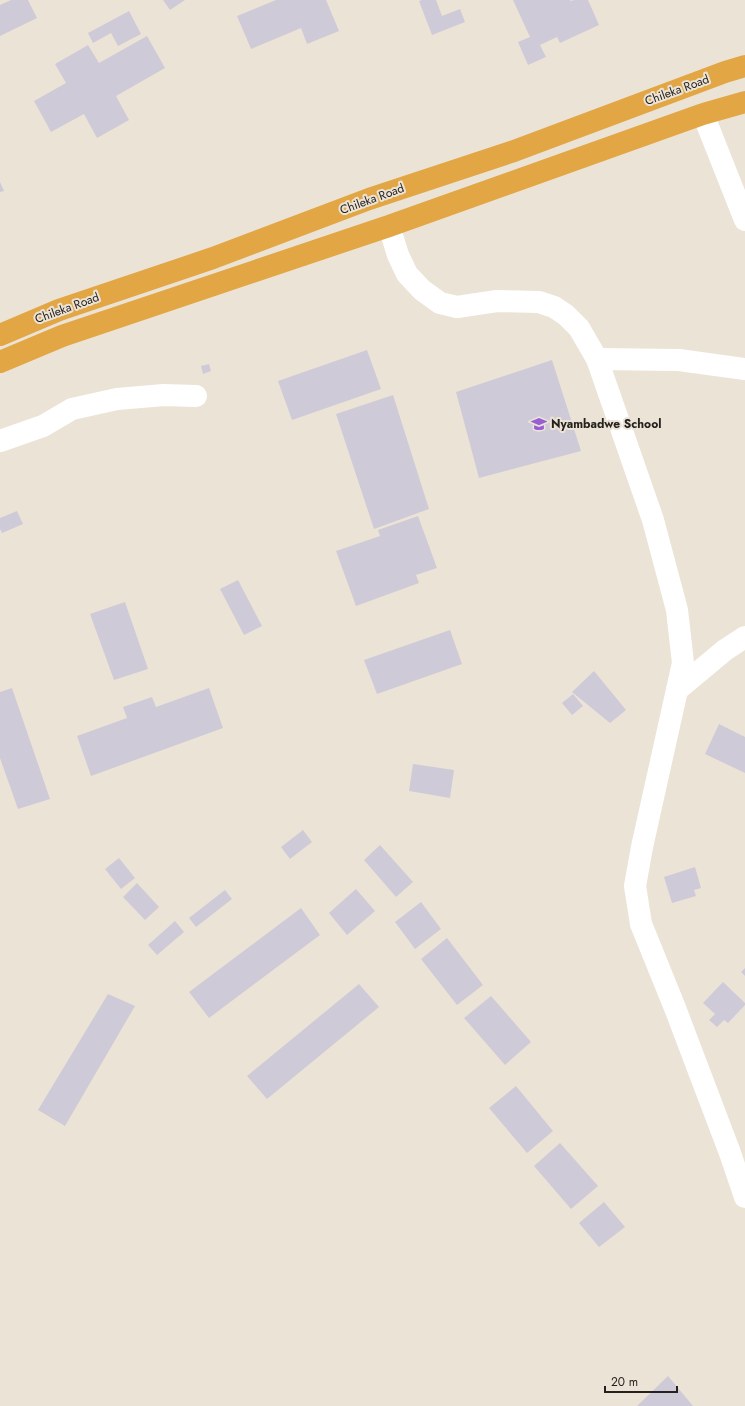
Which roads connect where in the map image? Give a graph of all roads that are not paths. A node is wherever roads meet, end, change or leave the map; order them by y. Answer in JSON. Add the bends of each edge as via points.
{"nodes":[{"id":1,"x":745,"y":66,"type":"edge"},
{"id":2,"x":745,"y":102,"type":"edge"},
{"id":3,"x":703,"y":114,"type":"junction"},
{"id":4,"x":745,"y":220,"type":"edge"},
{"id":5,"x":389,"y":226,"type":"junction"},
{"id":6,"x":0,"y":335,"type":"edge"},
{"id":7,"x":597,"y":359,"type":"junction"},
{"id":8,"x":0,"y":362,"type":"edge"},
{"id":9,"x":745,"y":369,"type":"edge"},
{"id":10,"x":196,"y":396,"type":"dead end"},
{"id":11,"x":0,"y":442,"type":"edge"},
{"id":12,"x":745,"y":636,"type":"edge"},
{"id":13,"x":677,"y":690,"type":"junction"},
{"id":14,"x":745,"y":1197,"type":"edge"}],
"edges":[{"from":1,"to":6,"type":"highway","name":"Chileka Road","via":[[514,151],[59,310]]},
{"from":2,"to":3,"type":"highway","name":"Chileka Road"},
{"from":3,"to":4,"type":"street"},
{"from":3,"to":5,"type":"highway","name":"Chileka Road"},
{"from":5,"to":7,"type":"street","via":[[407,274],[422,290],[440,303],[457,307],[497,301],[539,302],[554,307],[579,328]]},
{"from":5,"to":8,"type":"highway","name":"Chileka Road","via":[[62,336]]},
{"from":7,"to":9,"type":"street","via":[[679,360]]},
{"from":7,"to":13,"type":"street","via":[[653,520],[677,610],[683,663]]},
{"from":10,"to":11,"type":"street","via":[[164,395],[117,399],[72,409],[43,426]]},
{"from":12,"to":13,"type":"street"},
{"from":13,"to":14,"type":"street","via":[[635,886],[641,924]]}]}
